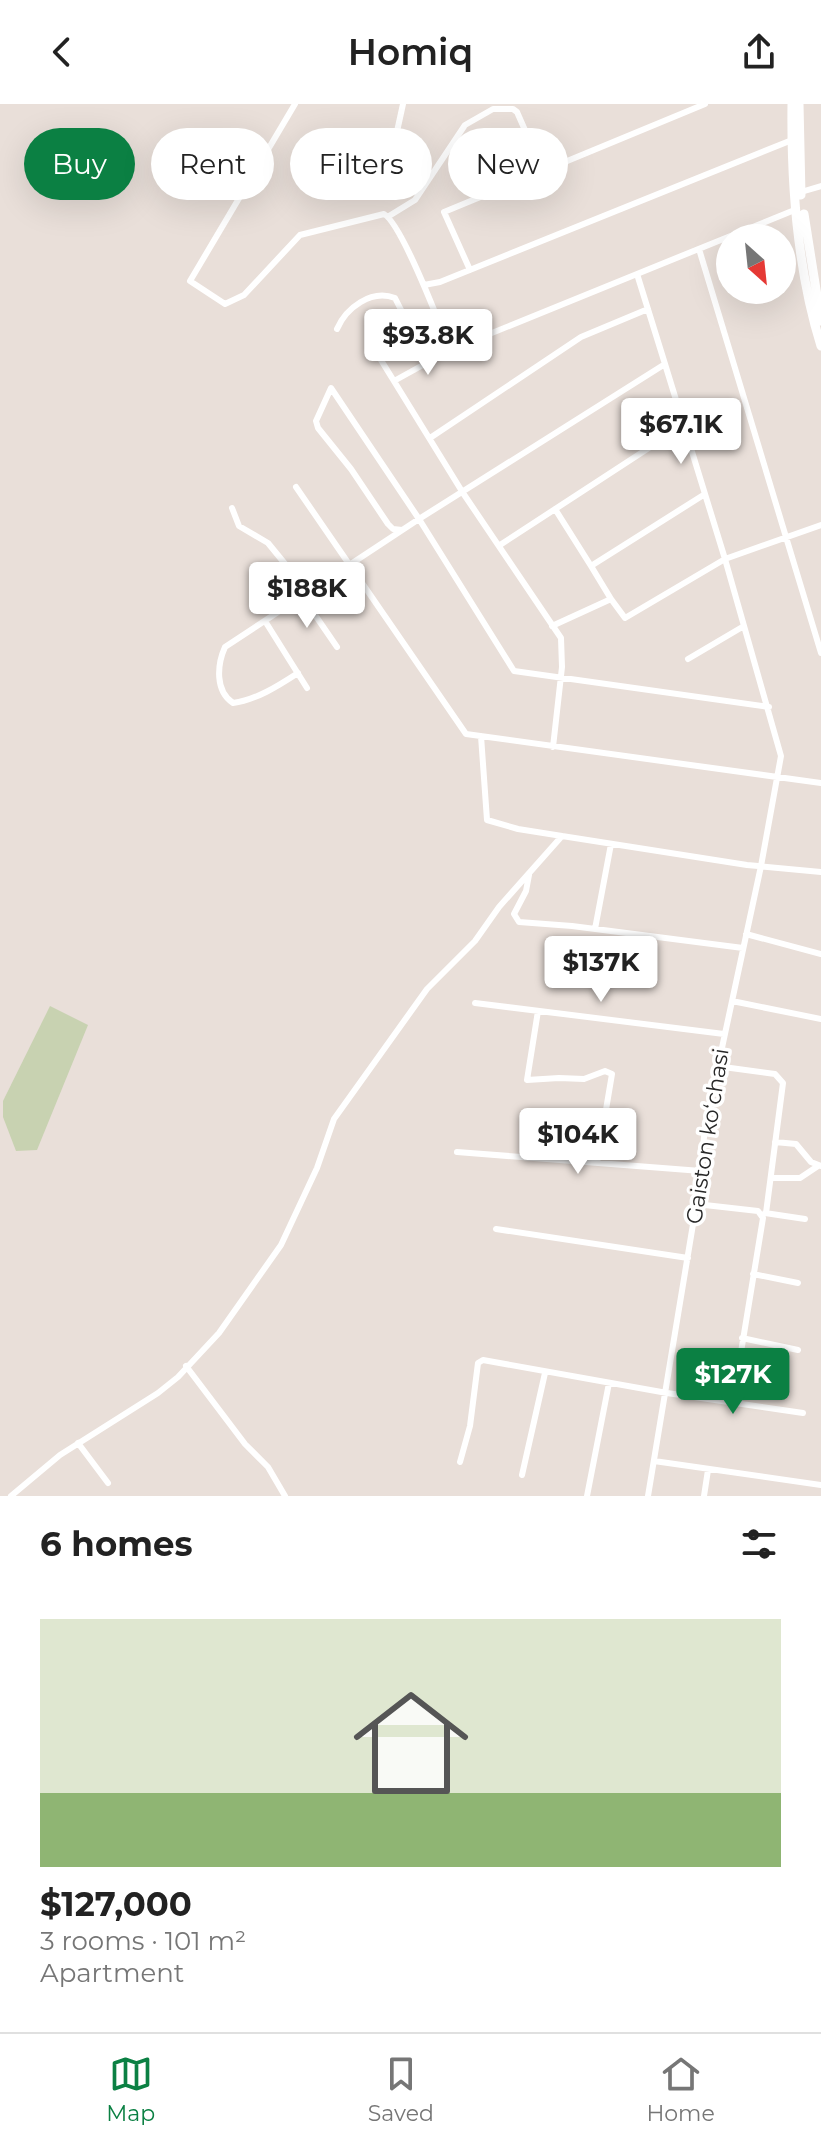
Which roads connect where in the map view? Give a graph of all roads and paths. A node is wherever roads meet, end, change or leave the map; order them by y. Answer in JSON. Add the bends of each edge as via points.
{"nodes":[{"id":1,"x":295,"y":104,"type":"edge"},
{"id":2,"x":403,"y":104,"type":"edge"},
{"id":3,"x":705,"y":104,"type":"edge"},
{"id":4,"x":792,"y":104,"type":"edge"},
{"id":5,"x":799,"y":104,"type":"edge"},
{"id":6,"x":398,"y":128,"type":"edge"},
{"id":7,"x":463,"y":128,"type":"edge"},
{"id":8,"x":524,"y":128,"type":"edge"},
{"id":9,"x":792,"y":140,"type":"junction"},
{"id":10,"x":448,"y":150,"type":"edge"},
{"id":11,"x":568,"y":161,"type":"edge"},
{"id":12,"x":821,"y":186,"type":"edge"},
{"id":13,"x":801,"y":192,"type":"junction"},
{"id":14,"x":473,"y":200,"type":"edge"},
{"id":15,"x":797,"y":209,"type":"junction"},
{"id":16,"x":389,"y":216,"type":"junction"},
{"id":17,"x":699,"y":249,"type":"junction"},
{"id":18,"x":470,"y":270,"type":"junction"},
{"id":19,"x":637,"y":274,"type":"junction"},
{"id":20,"x":424,"y":285,"type":"junction"},
{"id":21,"x":648,"y":309,"type":"junction"},
{"id":22,"x":821,"y":321,"type":"edge"},
{"id":23,"x":337,"y":329,"type":"dead end"},
{"id":24,"x":821,"y":346,"type":"edge"},
{"id":25,"x":450,"y":350,"type":"junction"},
{"id":26,"x":376,"y":352,"type":"dead end"},
{"id":27,"x":431,"y":358,"type":"junction"},
{"id":28,"x":665,"y":364,"type":"junction"},
{"id":29,"x":394,"y":381,"type":"junction"},
{"id":30,"x":684,"y":425,"type":"junction"},
{"id":31,"x":430,"y":438,"type":"junction"},
{"id":32,"x":296,"y":487,"type":"dead end"},
{"id":33,"x":463,"y":493,"type":"junction"},
{"id":34,"x":705,"y":494,"type":"junction"},
{"id":35,"x":232,"y":508,"type":"dead end"},
{"id":36,"x":555,"y":509,"type":"junction"},
{"id":37,"x":419,"y":519,"type":"junction"},
{"id":38,"x":821,"y":525,"type":"edge"},
{"id":39,"x":402,"y":530,"type":"junction"},
{"id":40,"x":785,"y":537,"type":"junction"},
{"id":41,"x":500,"y":545,"type":"junction"},
{"id":42,"x":725,"y":559,"type":"junction"},
{"id":43,"x":349,"y":566,"type":"junction"},
{"id":44,"x":591,"y":566,"type":"junction"},
{"id":45,"x":305,"y":594,"type":"junction"},
{"id":46,"x":611,"y":599,"type":"junction"},
{"id":47,"x":265,"y":621,"type":"junction"},
{"id":48,"x":552,"y":626,"type":"junction"},
{"id":49,"x":744,"y":626,"type":"junction"},
{"id":50,"x":337,"y":647,"type":"dead end"},
{"id":51,"x":821,"y":653,"type":"edge"},
{"id":52,"x":688,"y":659,"type":"dead end"},
{"id":53,"x":298,"y":673,"type":"junction"},
{"id":54,"x":561,"y":679,"type":"junction"},
{"id":55,"x":307,"y":688,"type":"dead end"},
{"id":56,"x":769,"y":707,"type":"junction"},
{"id":57,"x":481,"y":736,"type":"junction"},
{"id":58,"x":553,"y":747,"type":"junction"},
{"id":59,"x":778,"y":778,"type":"junction"},
{"id":60,"x":821,"y":783,"type":"edge"},
{"id":61,"x":562,"y":836,"type":"junction"},
{"id":62,"x":611,"y":844,"type":"junction"},
{"id":63,"x":761,"y":866,"type":"junction"},
{"id":64,"x":821,"y":872,"type":"edge"},
{"id":65,"x":529,"y":875,"type":"junction"},
{"id":66,"x":595,"y":929,"type":"junction"},
{"id":67,"x":746,"y":934,"type":"junction"},
{"id":68,"x":743,"y":948,"type":"junction"},
{"id":69,"x":821,"y":954,"type":"edge"},
{"id":70,"x":732,"y":1001,"type":"junction"},
{"id":71,"x":475,"y":1003,"type":"dead end"},
{"id":72,"x":538,"y":1011,"type":"junction"},
{"id":73,"x":821,"y":1019,"type":"edge"},
{"id":74,"x":724,"y":1034,"type":"junction"},
{"id":75,"x":716,"y":1066,"type":"junction"},
{"id":76,"x":775,"y":1142,"type":"junction"},
{"id":77,"x":457,"y":1152,"type":"dead end"},
{"id":78,"x":597,"y":1163,"type":"junction"},
{"id":79,"x":819,"y":1166,"type":"edge"},
{"id":80,"x":701,"y":1171,"type":"junction"},
{"id":81,"x":771,"y":1178,"type":"junction"},
{"id":82,"x":696,"y":1204,"type":"junction"},
{"id":83,"x":762,"y":1212,"type":"junction"},
{"id":84,"x":805,"y":1219,"type":"dead end"},
{"id":85,"x":496,"y":1229,"type":"dead end"},
{"id":86,"x":688,"y":1258,"type":"junction"},
{"id":87,"x":753,"y":1274,"type":"junction"},
{"id":88,"x":798,"y":1283,"type":"dead end"},
{"id":89,"x":742,"y":1338,"type":"junction"},
{"id":90,"x":798,"y":1350,"type":"dead end"},
{"id":91,"x":186,"y":1366,"type":"junction"},
{"id":92,"x":545,"y":1373,"type":"junction"},
{"id":93,"x":609,"y":1383,"type":"junction"},
{"id":94,"x":667,"y":1393,"type":"junction"},
{"id":95,"x":733,"y":1401,"type":"junction"},
{"id":96,"x":803,"y":1413,"type":"dead end"},
{"id":97,"x":78,"y":1443,"type":"junction"},
{"id":98,"x":654,"y":1461,"type":"junction"},
{"id":99,"x":460,"y":1462,"type":"dead end"},
{"id":100,"x":708,"y":1470,"type":"junction"},
{"id":101,"x":522,"y":1475,"type":"dead end"},
{"id":102,"x":108,"y":1483,"type":"dead end"},
{"id":103,"x":821,"y":1485,"type":"edge"},
{"id":104,"x":11,"y":1496,"type":"edge"},
{"id":105,"x":285,"y":1496,"type":"edge"},
{"id":106,"x":587,"y":1496,"type":"edge"},
{"id":107,"x":648,"y":1496,"type":"edge"},
{"id":108,"x":704,"y":1496,"type":"edge"}],
"edges":[{"from":1,"to":16,"type":"street","via":[[190,281],[225,304],[244,295],[300,235]]},
{"from":2,"to":6,"type":"street"},
{"from":3,"to":11,"type":"street"},
{"from":4,"to":9,"type":"main road"},
{"from":5,"to":13,"type":"main road"},
{"from":7,"to":8,"type":"street","via":[[493,109],[513,109]]},
{"from":9,"to":15,"type":"main road"},
{"from":9,"to":18,"type":"street"},
{"from":10,"to":16,"type":"street","via":[[415,200]]},
{"from":12,"to":13,"type":"street"},
{"from":13,"to":22,"type":"main road"},
{"from":14,"to":18,"type":"street","via":[[444,212]]},
{"from":15,"to":17,"type":"street"},
{"from":15,"to":24,"type":"main road"},
{"from":16,"to":20,"type":"street"},
{"from":17,"to":19,"type":"street"},
{"from":17,"to":40,"type":"street"},
{"from":18,"to":20,"type":"street"},
{"from":19,"to":21,"type":"street","name":"Gaiston koʻchasi"},
{"from":19,"to":25,"type":"street"},
{"from":20,"to":25,"type":"street"},
{"from":21,"to":28,"type":"street","name":"Gaiston koʻchasi"},
{"from":21,"to":31,"type":"street","via":[[581,337]]},
{"from":23,"to":27,"type":"street","via":[[349,309],[388,295],[395,298],[424,355]]},
{"from":25,"to":27,"type":"street"},
{"from":26,"to":29,"type":"street"},
{"from":27,"to":29,"type":"street"},
{"from":28,"to":30,"type":"street","name":"Gaiston koʻchasi"},
{"from":28,"to":33,"type":"street"},
{"from":29,"to":31,"type":"street"},
{"from":30,"to":34,"type":"street","name":"Gaiston koʻchasi"},
{"from":30,"to":36,"type":"street"},
{"from":31,"to":33,"type":"street"},
{"from":32,"to":43,"type":"street"},
{"from":33,"to":37,"type":"street"},
{"from":33,"to":41,"type":"street"},
{"from":34,"to":42,"type":"street","name":"Gaiston koʻchasi"},
{"from":34,"to":44,"type":"street"},
{"from":35,"to":45,"type":"street","via":[[239,526],[268,543]]},
{"from":36,"to":41,"type":"street"},
{"from":36,"to":44,"type":"street"},
{"from":37,"to":39,"type":"street"},
{"from":37,"to":39,"type":"street","via":[[331,388],[316,421],[318,428],[388,524]]},
{"from":37,"to":54,"type":"street","via":[[514,671]]},
{"from":38,"to":40,"type":"street"},
{"from":39,"to":43,"type":"street"},
{"from":40,"to":42,"type":"street"},
{"from":40,"to":51,"type":"street"},
{"from":41,"to":48,"type":"street"},
{"from":42,"to":46,"type":"street","via":[[625,618]]},
{"from":42,"to":49,"type":"street","name":"Gaiston koʻchasi"},
{"from":43,"to":45,"type":"street"},
{"from":43,"to":57,"type":"street","via":[[462,731]]},
{"from":44,"to":46,"type":"street"},
{"from":45,"to":47,"type":"street"},
{"from":45,"to":50,"type":"street"},
{"from":46,"to":48,"type":"street"},
{"from":47,"to":53,"type":"street"},
{"from":47,"to":53,"type":"street","via":[[225,647],[219,674],[225,697],[242,702]]},
{"from":48,"to":54,"type":"street","via":[[561,638]]},
{"from":49,"to":52,"type":"street"},
{"from":49,"to":56,"type":"street","name":"Gaiston koʻchasi"},
{"from":53,"to":55,"type":"street"},
{"from":54,"to":56,"type":"street"},
{"from":54,"to":58,"type":"street"},
{"from":56,"to":59,"type":"street","name":"Gaiston koʻchasi","via":[[781,756]]},
{"from":57,"to":58,"type":"street"},
{"from":57,"to":61,"type":"street","via":[[487,820]]},
{"from":58,"to":59,"type":"street"},
{"from":59,"to":60,"type":"street"},
{"from":59,"to":63,"type":"street","name":"Gaiston koʻchasi"},
{"from":61,"to":62,"type":"street"},
{"from":61,"to":65,"type":"street"},
{"from":62,"to":63,"type":"street"},
{"from":62,"to":66,"type":"street"},
{"from":63,"to":64,"type":"street"},
{"from":63,"to":67,"type":"street","name":"Gaiston koʻchasi"},
{"from":65,"to":66,"type":"street","via":[[515,910],[519,922]]},
{"from":65,"to":91,"type":"street","via":[[427,989],[334,1119],[281,1245],[219,1333]]},
{"from":66,"to":68,"type":"street"},
{"from":67,"to":68,"type":"street","name":"Gaiston koʻchasi"},
{"from":67,"to":69,"type":"street"},
{"from":68,"to":70,"type":"street","name":"Gaiston koʻchasi"},
{"from":70,"to":73,"type":"street"},
{"from":70,"to":74,"type":"street","name":"Gaiston koʻchasi"},
{"from":71,"to":72,"type":"street"},
{"from":72,"to":74,"type":"street"},
{"from":72,"to":78,"type":"street","via":[[527,1080],[612,1074]]},
{"from":74,"to":75,"type":"street","name":"Gaiston koʻchasi"},
{"from":75,"to":76,"type":"street","via":[[775,1074],[782,1080]]},
{"from":75,"to":80,"type":"street","name":"Gaiston koʻchasi"},
{"from":76,"to":79,"type":"street","via":[[796,1144]]},
{"from":76,"to":81,"type":"street"},
{"from":77,"to":78,"type":"street"},
{"from":78,"to":80,"type":"street"},
{"from":79,"to":81,"type":"street","via":[[800,1178]]},
{"from":80,"to":82,"type":"street","name":"Gaiston koʻchasi"},
{"from":81,"to":83,"type":"street"},
{"from":82,"to":83,"type":"street"},
{"from":82,"to":86,"type":"street","name":"Gaiston koʻchasi"},
{"from":83,"to":84,"type":"street"},
{"from":83,"to":87,"type":"street"},
{"from":85,"to":86,"type":"street"},
{"from":86,"to":94,"type":"street","name":"Gaiston koʻchasi"},
{"from":87,"to":88,"type":"street"},
{"from":87,"to":89,"type":"street"},
{"from":89,"to":90,"type":"street"},
{"from":89,"to":95,"type":"street"},
{"from":91,"to":97,"type":"street","via":[[158,1393]]},
{"from":91,"to":105,"type":"street","via":[[268,1467]]},
{"from":92,"to":93,"type":"street"},
{"from":92,"to":99,"type":"street","via":[[489,1360],[478,1363]]},
{"from":92,"to":101,"type":"street"},
{"from":93,"to":94,"type":"street"},
{"from":93,"to":106,"type":"street"},
{"from":94,"to":95,"type":"street"},
{"from":94,"to":98,"type":"street","name":"Gaiston koʻchasi"},
{"from":95,"to":96,"type":"street"},
{"from":97,"to":102,"type":"street"},
{"from":97,"to":104,"type":"street"},
{"from":98,"to":100,"type":"street"},
{"from":98,"to":107,"type":"street","name":"Gaiston koʻchasi"},
{"from":100,"to":103,"type":"street"},
{"from":100,"to":108,"type":"street"}]}
